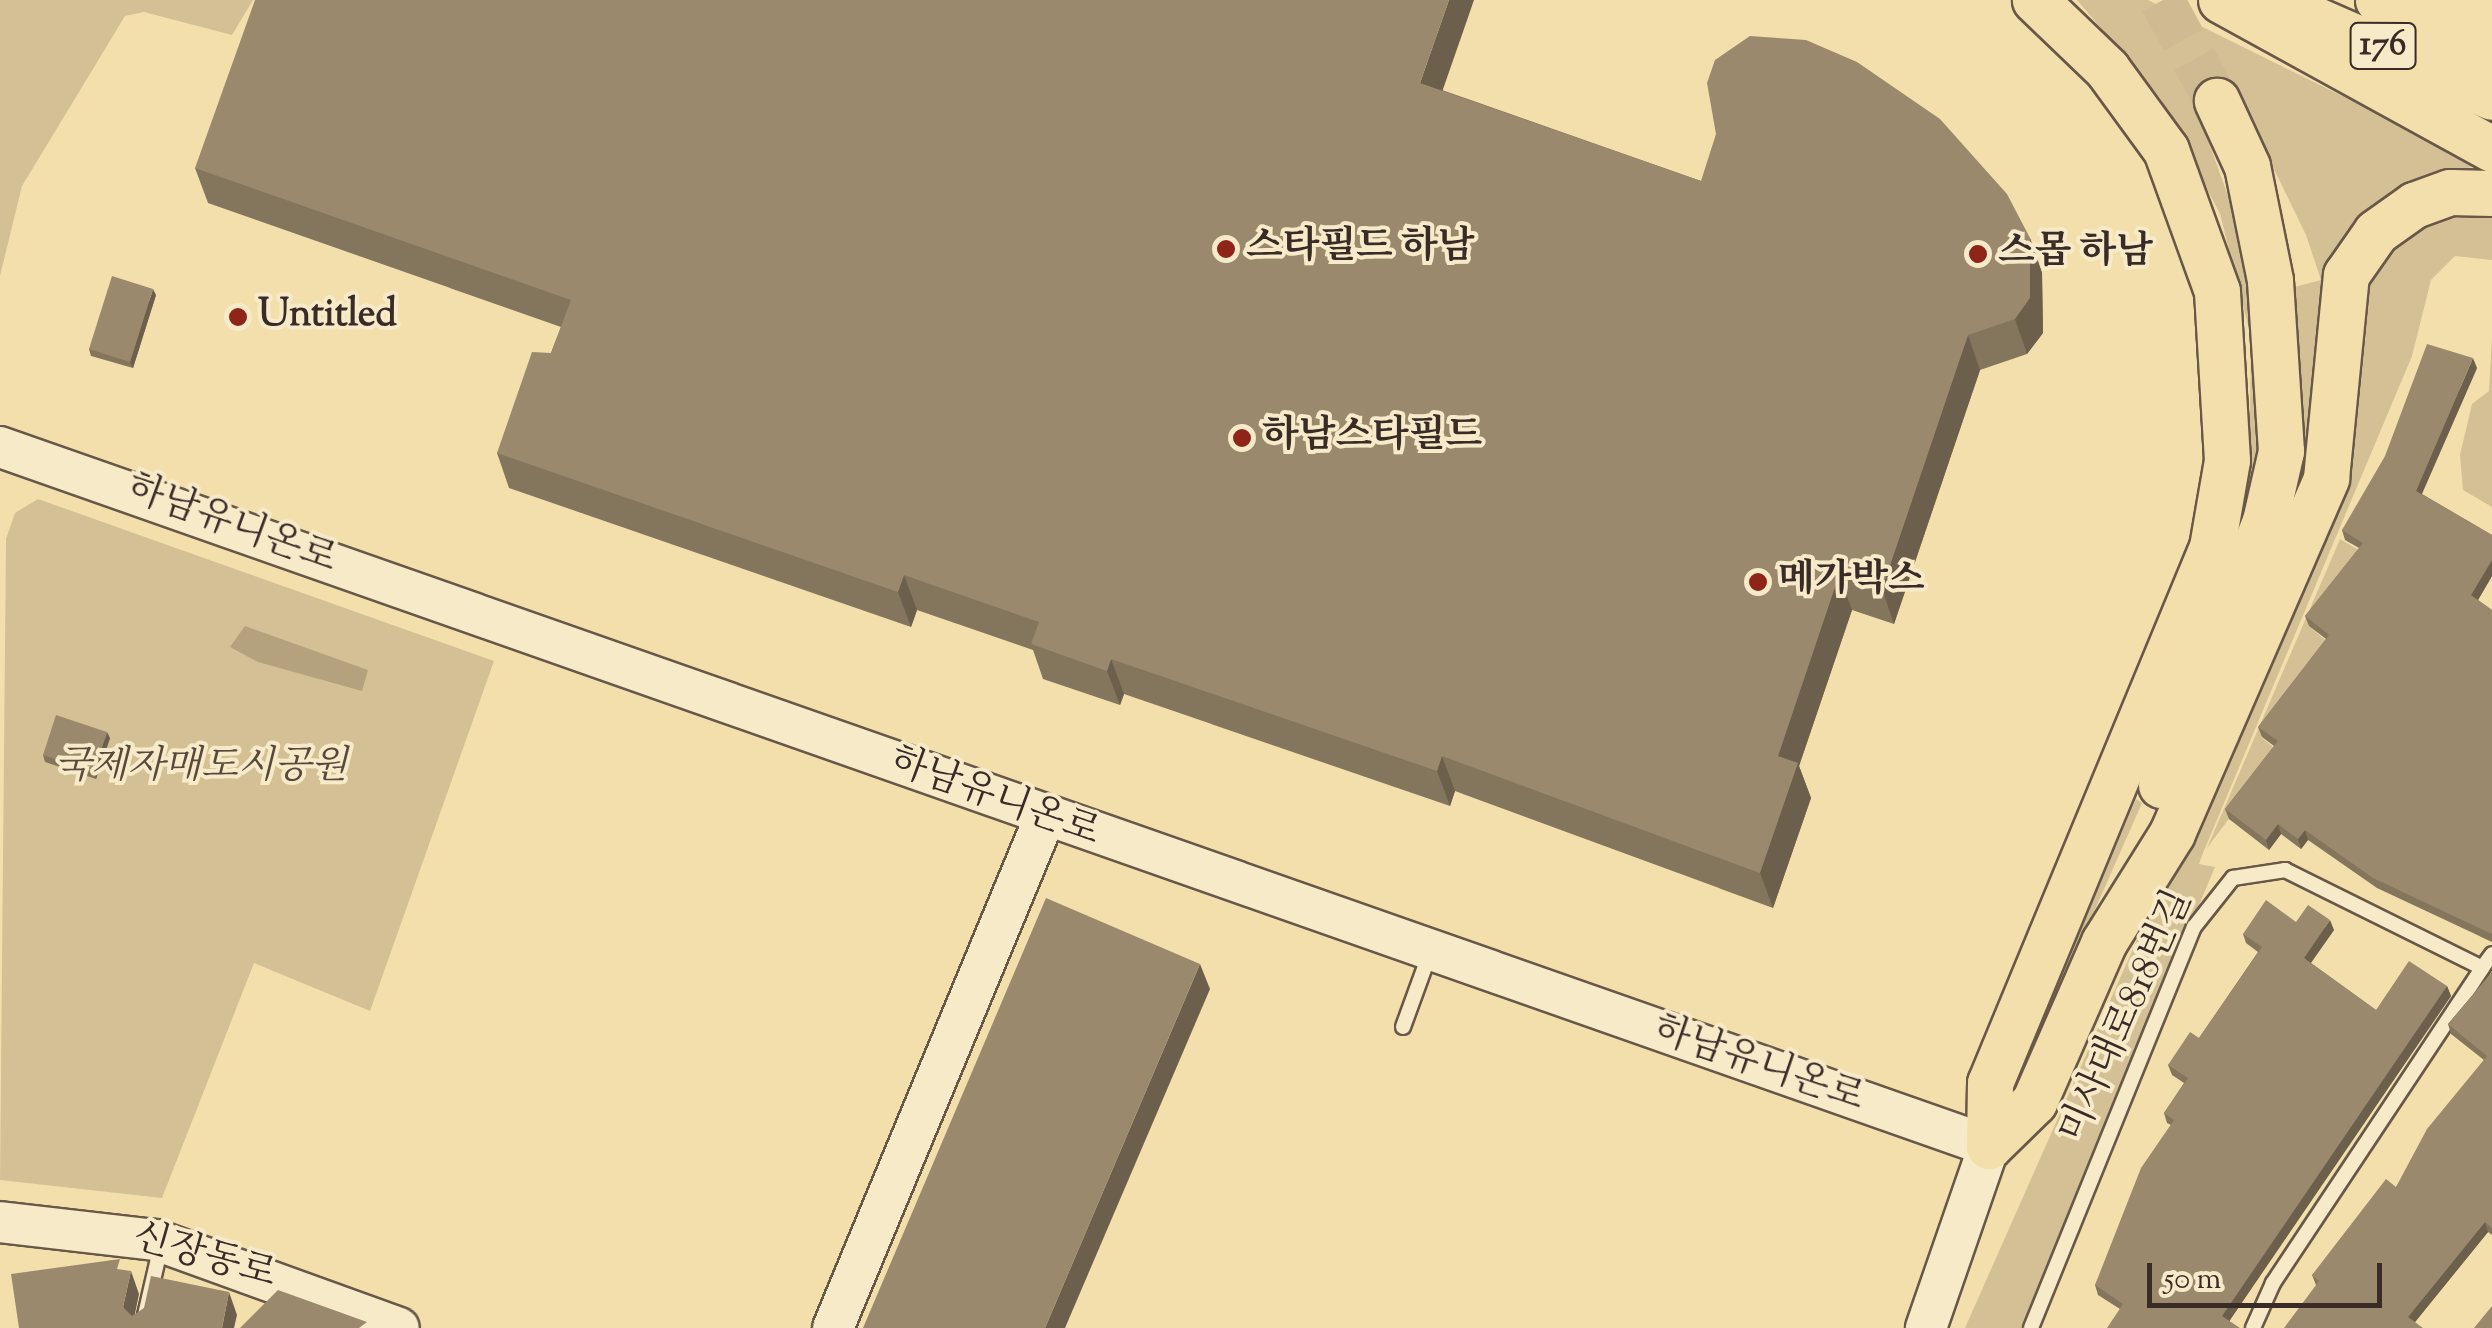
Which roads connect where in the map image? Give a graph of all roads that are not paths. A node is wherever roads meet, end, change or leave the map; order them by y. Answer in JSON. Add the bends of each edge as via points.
{"nodes":[{"id":1,"x":2035,"y":0,"type":"edge"},
{"id":2,"x":2221,"y":0,"type":"edge"},
{"id":3,"x":2271,"y":0,"type":"edge"},
{"id":4,"x":2378,"y":0,"type":"edge"},
{"id":5,"x":2441,"y":0,"type":"edge"},
{"id":6,"x":2492,"y":23,"type":"edge"},
{"id":7,"x":2492,"y":62,"type":"edge"},
{"id":8,"x":2492,"y":97,"type":"edge"},
{"id":9,"x":2218,"y":101,"type":"tunnel mouth"},
{"id":10,"x":2492,"y":148,"type":"edge"},
{"id":11,"x":2492,"y":193,"type":"edge"},
{"id":12,"x":0,"y":447,"type":"edge"},
{"id":13,"x":1045,"y":816,"type":"junction"},
{"id":14,"x":2104,"y":942,"type":"junction"},
{"id":15,"x":1430,"y":954,"type":"junction"},
{"id":16,"x":2492,"y":954,"type":"edge"},
{"id":17,"x":2482,"y":968,"type":"junction"},
{"id":18,"x":1403,"y":1027,"type":"dead end"},
{"id":19,"x":1990,"y":1146,"type":"junction"},
{"id":20,"x":0,"y":1222,"type":"edge"},
{"id":21,"x":162,"y":1242,"type":"junction"},
{"id":22,"x":142,"y":1328,"type":"edge"},
{"id":23,"x":399,"y":1328,"type":"edge"},
{"id":24,"x":833,"y":1328,"type":"edge"},
{"id":25,"x":1926,"y":1328,"type":"edge"},
{"id":26,"x":2031,"y":1328,"type":"edge"},
{"id":27,"x":2253,"y":1328,"type":"edge"}],
"edges":[{"from":1,"to":19,"type":"main road","via":[[2107,69],[2173,167],[2217,291],[2226,460],[2212,546],[1990,1083]]},
{"from":2,"to":10,"type":"main road"},
{"from":3,"to":8,"type":"main road","number":"176"},
{"from":4,"to":7,"type":"main road","number":"176"},
{"from":5,"to":6,"type":"main road"},
{"from":9,"to":14,"type":"main road","via":[[2247,166],[2270,280],[2281,450],[2265,521]]},
{"from":11,"to":14,"type":"main road","via":[[2450,192],[2414,205],[2376,232],[2346,275],[2326,478],[2172,833]]},
{"from":12,"to":13,"type":"main road","name":"하남유니온로"},
{"from":13,"to":15,"type":"main road","name":"하남유니온로"},
{"from":13,"to":24,"type":"main road"},
{"from":14,"to":19,"type":"main road","via":[[2034,1102]]},
{"from":15,"to":18,"type":"lane"},
{"from":15,"to":19,"type":"main road","name":"하남유니온로"},
{"from":16,"to":17,"type":"lane"},
{"from":17,"to":26,"type":"lane","name":"미사대로818번길","via":[[2286,870],[2233,878],[2194,927]]},
{"from":17,"to":27,"type":"lane","via":[[2273,1283]]},
{"from":19,"to":25,"type":"main road"},
{"from":20,"to":21,"type":"main road","name":"신장동로"},
{"from":21,"to":22,"type":"lane"},
{"from":21,"to":23,"type":"main road","name":"신장동로"}]}
